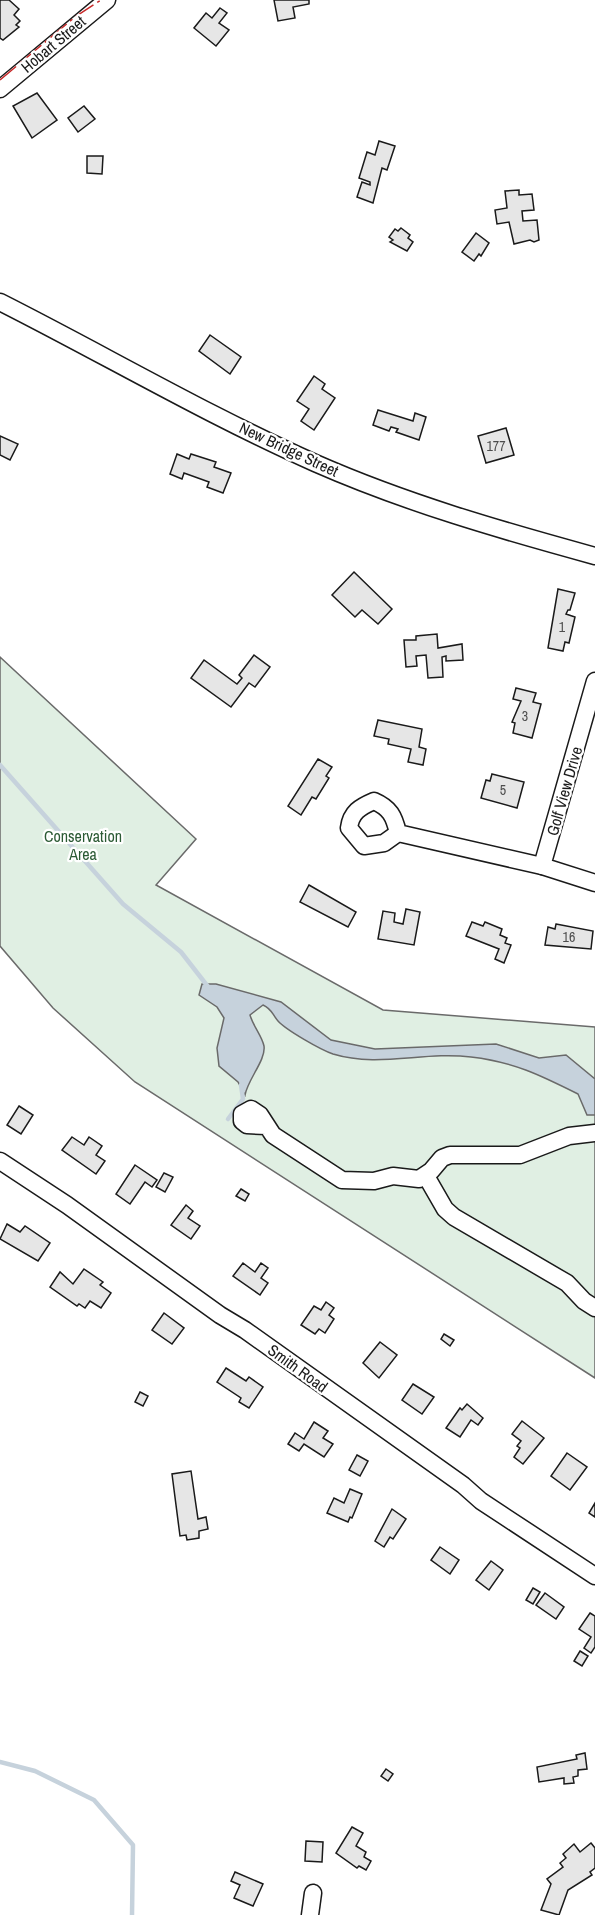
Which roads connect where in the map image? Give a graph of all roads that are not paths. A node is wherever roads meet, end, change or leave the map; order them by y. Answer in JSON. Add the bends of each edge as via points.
{"nodes":[{"id":1,"x":107,"y":0,"type":"edge"},
{"id":2,"x":0,"y":89,"type":"edge"},
{"id":3,"x":0,"y":302,"type":"edge"},
{"id":4,"x":595,"y":556,"type":"edge"},
{"id":5,"x":595,"y":681,"type":"edge"},
{"id":6,"x":398,"y":833,"type":"dead end"},
{"id":7,"x":542,"y":866,"type":"junction"},
{"id":8,"x":595,"y":883,"type":"edge"},
{"id":9,"x":266,"y":1126,"type":"dead end"},
{"id":10,"x":595,"y":1133,"type":"edge"},
{"id":11,"x":0,"y":1161,"type":"edge"},
{"id":12,"x":426,"y":1176,"type":"junction"},
{"id":13,"x":595,"y":1308,"type":"edge"},
{"id":14,"x":595,"y":1576,"type":"edge"},
{"id":15,"x":313,"y":1893,"type":"dead end"},
{"id":16,"x":310,"y":1915,"type":"edge"}],
"edges":[{"from":1,"to":2,"type":"street","name":"Hobart Street"},
{"from":3,"to":4,"type":"street","name":"New Bridge Street","via":[[316,464],[443,514]]},
{"from":5,"to":7,"type":"street","name":"Golf View Drive"},
{"from":6,"to":7,"type":"street"},
{"from":7,"to":8,"type":"street"},
{"from":9,"to":12,"type":"street","via":[[273,1135],[342,1179],[374,1181],[393,1176]]},
{"from":10,"to":12,"type":"street","via":[[569,1136],[520,1155],[450,1155],[442,1158]]},
{"from":11,"to":14,"type":"street","name":"Smith Road","via":[[68,1205],[482,1501]]},
{"from":12,"to":13,"type":"street","via":[[454,1217],[567,1283]]},
{"from":15,"to":16,"type":"street"}]}
